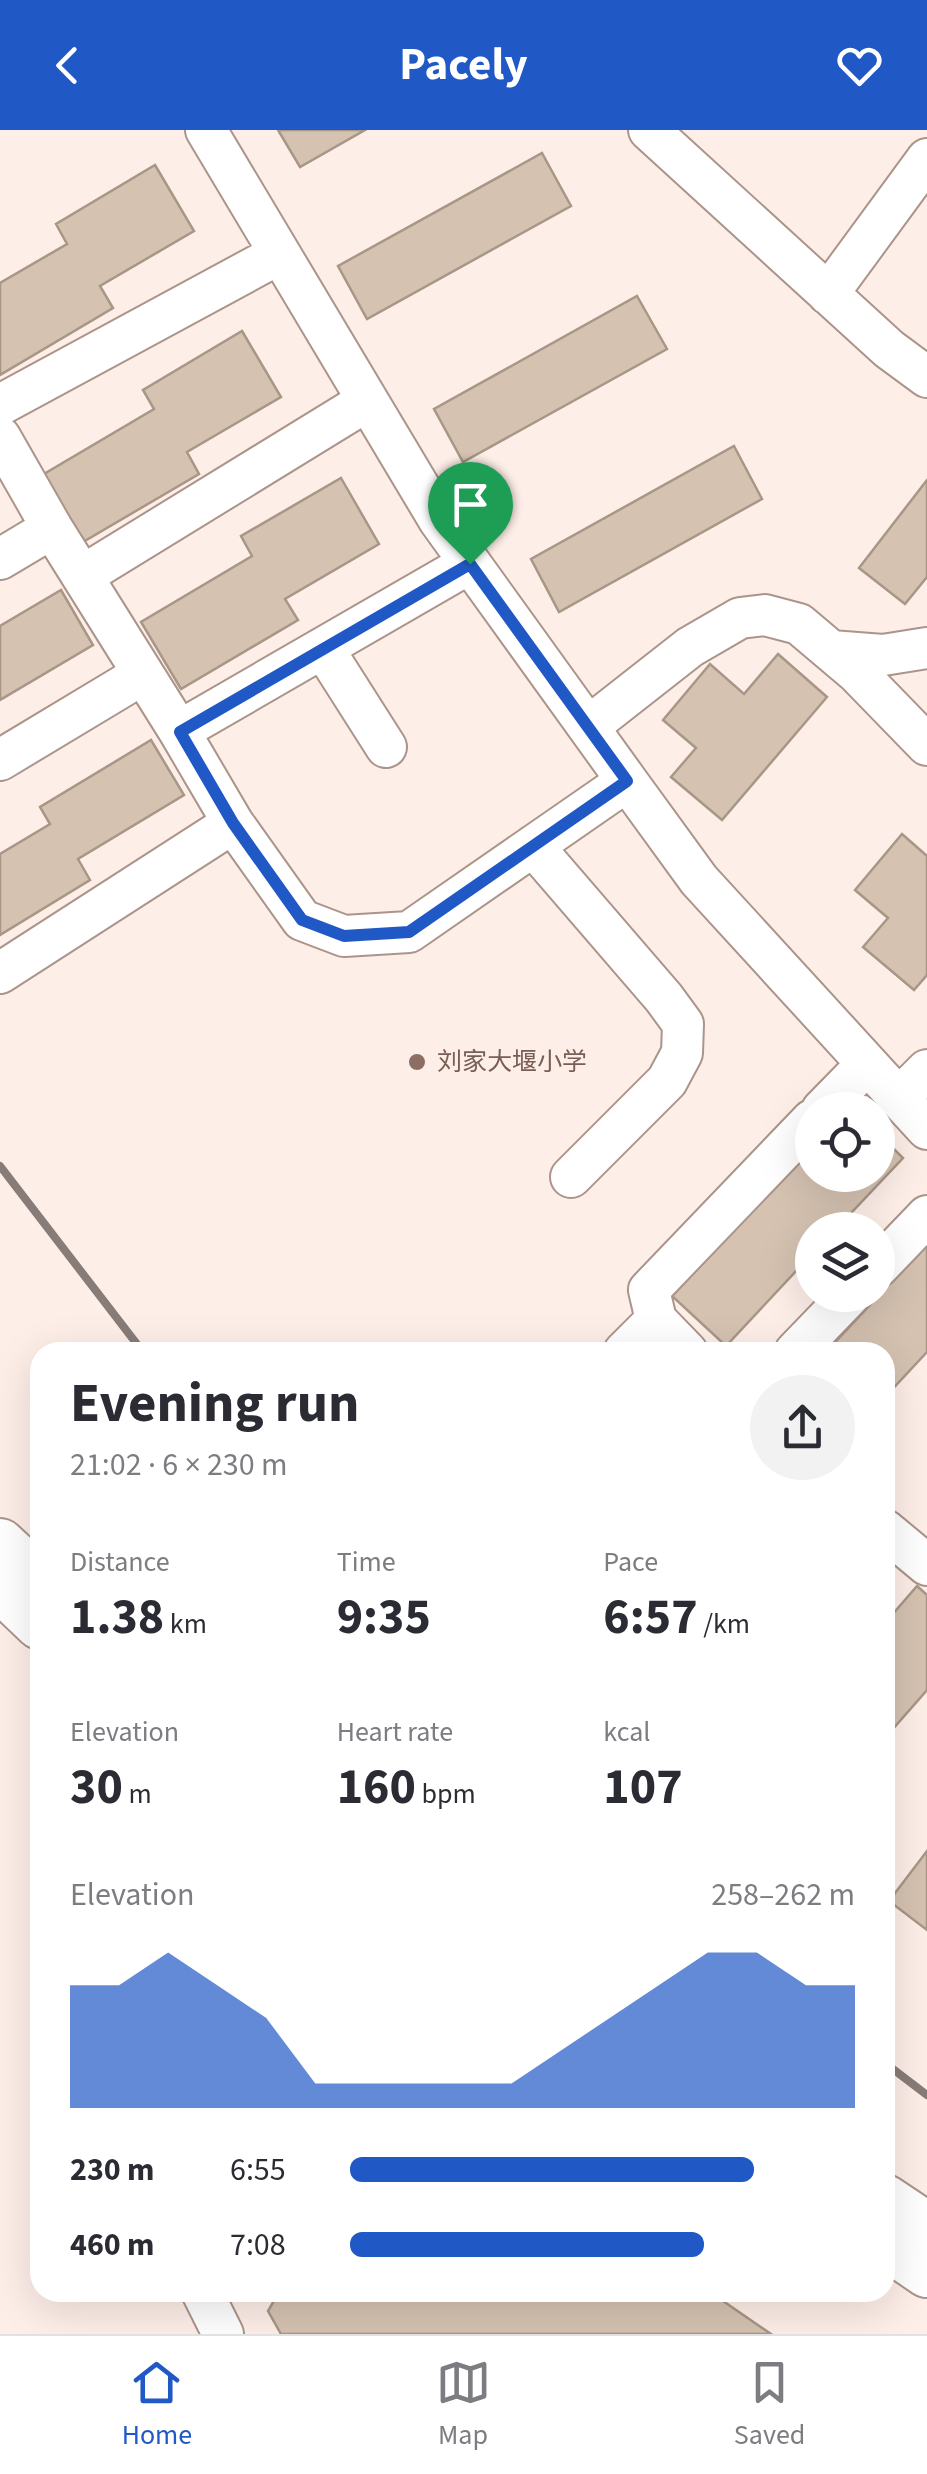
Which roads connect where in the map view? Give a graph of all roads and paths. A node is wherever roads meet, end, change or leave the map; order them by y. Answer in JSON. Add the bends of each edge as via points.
{"nodes":[{"id":1,"x":206,"y":130,"type":"edge"},
{"id":2,"x":649,"y":130,"type":"edge"},
{"id":3,"x":927,"y":159,"type":"edge"},
{"id":4,"x":280,"y":254,"type":"junction"},
{"id":5,"x":828,"y":294,"type":"junction"},
{"id":6,"x":927,"y":377,"type":"edge"},
{"id":7,"x":367,"y":401,"type":"junction"},
{"id":8,"x":0,"y":405,"type":"edge"},
{"id":9,"x":0,"y":437,"type":"edge"},
{"id":10,"x":52,"y":528,"type":"junction"},
{"id":11,"x":0,"y":559,"type":"edge"},
{"id":12,"x":470,"y":564,"type":"junction"},
{"id":13,"x":82,"y":576,"type":"junction"},
{"id":14,"x":324,"y":648,"type":"junction"},
{"id":15,"x":927,"y":648,"type":"edge"},
{"id":16,"x":830,"y":652,"type":"junction"},
{"id":17,"x":143,"y":674,"type":"junction"},
{"id":18,"x":588,"y":726,"type":"junction"},
{"id":19,"x":180,"y":732,"type":"junction"},
{"id":20,"x":927,"y":745,"type":"edge"},
{"id":21,"x":386,"y":746,"type":"dead end"},
{"id":22,"x":0,"y":760,"type":"edge"},
{"id":23,"x":627,"y":781,"type":"junction"},
{"id":24,"x":233,"y":823,"type":"junction"},
{"id":25,"x":533,"y":846,"type":"junction"},
{"id":26,"x":0,"y":973,"type":"edge"},
{"id":27,"x":867,"y":1064,"type":"junction"},
{"id":28,"x":913,"y":1084,"type":"edge"},
{"id":29,"x":840,"y":1092,"type":"edge"},
{"id":30,"x":927,"y":1128,"type":"edge"},
{"id":31,"x":795,"y":1138,"type":"edge"},
{"id":32,"x":572,"y":1177,"type":"dead end"},
{"id":33,"x":927,"y":1216,"type":"edge"},
{"id":34,"x":895,"y":1249,"type":"edge"},
{"id":35,"x":833,"y":1312,"type":"edge"},
{"id":36,"x":656,"y":1320,"type":"junction"},
{"id":37,"x":634,"y":1342,"type":"edge"},
{"id":38,"x":678,"y":1342,"type":"edge"},
{"id":39,"x":804,"y":1342,"type":"edge"},
{"id":40,"x":895,"y":1538,"type":"edge"},
{"id":41,"x":0,"y":1544,"type":"edge"},
{"id":42,"x":927,"y":1565,"type":"edge"},
{"id":43,"x":30,"y":1572,"type":"edge"},
{"id":44,"x":0,"y":1586,"type":"edge"},
{"id":45,"x":30,"y":1614,"type":"edge"},
{"id":46,"x":895,"y":2207,"type":"edge"},
{"id":47,"x":927,"y":2228,"type":"edge"},
{"id":48,"x":895,"y":2251,"type":"edge"},
{"id":49,"x":927,"y":2272,"type":"edge"},
{"id":50,"x":207,"y":2302,"type":"edge"},
{"id":51,"x":223,"y":2334,"type":"edge"}],
"edges":[{"from":1,"to":4,"type":"street"},
{"from":2,"to":5,"type":"street"},
{"from":3,"to":5,"type":"street"},
{"from":4,"to":7,"type":"street"},
{"from":4,"to":8,"type":"street"},
{"from":5,"to":6,"type":"street"},
{"from":7,"to":12,"type":"street"},
{"from":7,"to":13,"type":"street"},
{"from":9,"to":10,"type":"street"},
{"from":10,"to":11,"type":"street"},
{"from":10,"to":13,"type":"street"},
{"from":12,"to":14,"type":"street"},
{"from":12,"to":18,"type":"street"},
{"from":13,"to":17,"type":"street"},
{"from":14,"to":19,"type":"street"},
{"from":14,"to":21,"type":"street"},
{"from":15,"to":16,"type":"street","via":[[884,655]]},
{"from":16,"to":18,"type":"street","via":[[798,624],[740,618],[690,647]]},
{"from":16,"to":20,"type":"street"},
{"from":17,"to":19,"type":"street"},
{"from":17,"to":22,"type":"street"},
{"from":18,"to":23,"type":"street"},
{"from":19,"to":24,"type":"street"},
{"from":23,"to":25,"type":"street"},
{"from":23,"to":27,"type":"street","via":[[699,880]]},
{"from":24,"to":25,"type":"street","via":[[302,920],[344,936],[409,932]]},
{"from":24,"to":26,"type":"street"},
{"from":25,"to":32,"type":"street","via":[[683,1024],[682,1053],[667,1081]]},
{"from":27,"to":28,"type":"street"},
{"from":27,"to":29,"type":"street"},
{"from":28,"to":30,"type":"street"},
{"from":31,"to":36,"type":"street","via":[[649,1290]]},
{"from":33,"to":34,"type":"street"},
{"from":35,"to":39,"type":"street"},
{"from":36,"to":37,"type":"street"},
{"from":36,"to":38,"type":"street"},
{"from":40,"to":42,"type":"street"},
{"from":41,"to":43,"type":"main road"},
{"from":44,"to":45,"type":"main road"},
{"from":46,"to":47,"type":"main road"},
{"from":48,"to":49,"type":"main road"},
{"from":50,"to":51,"type":"street"}]}
